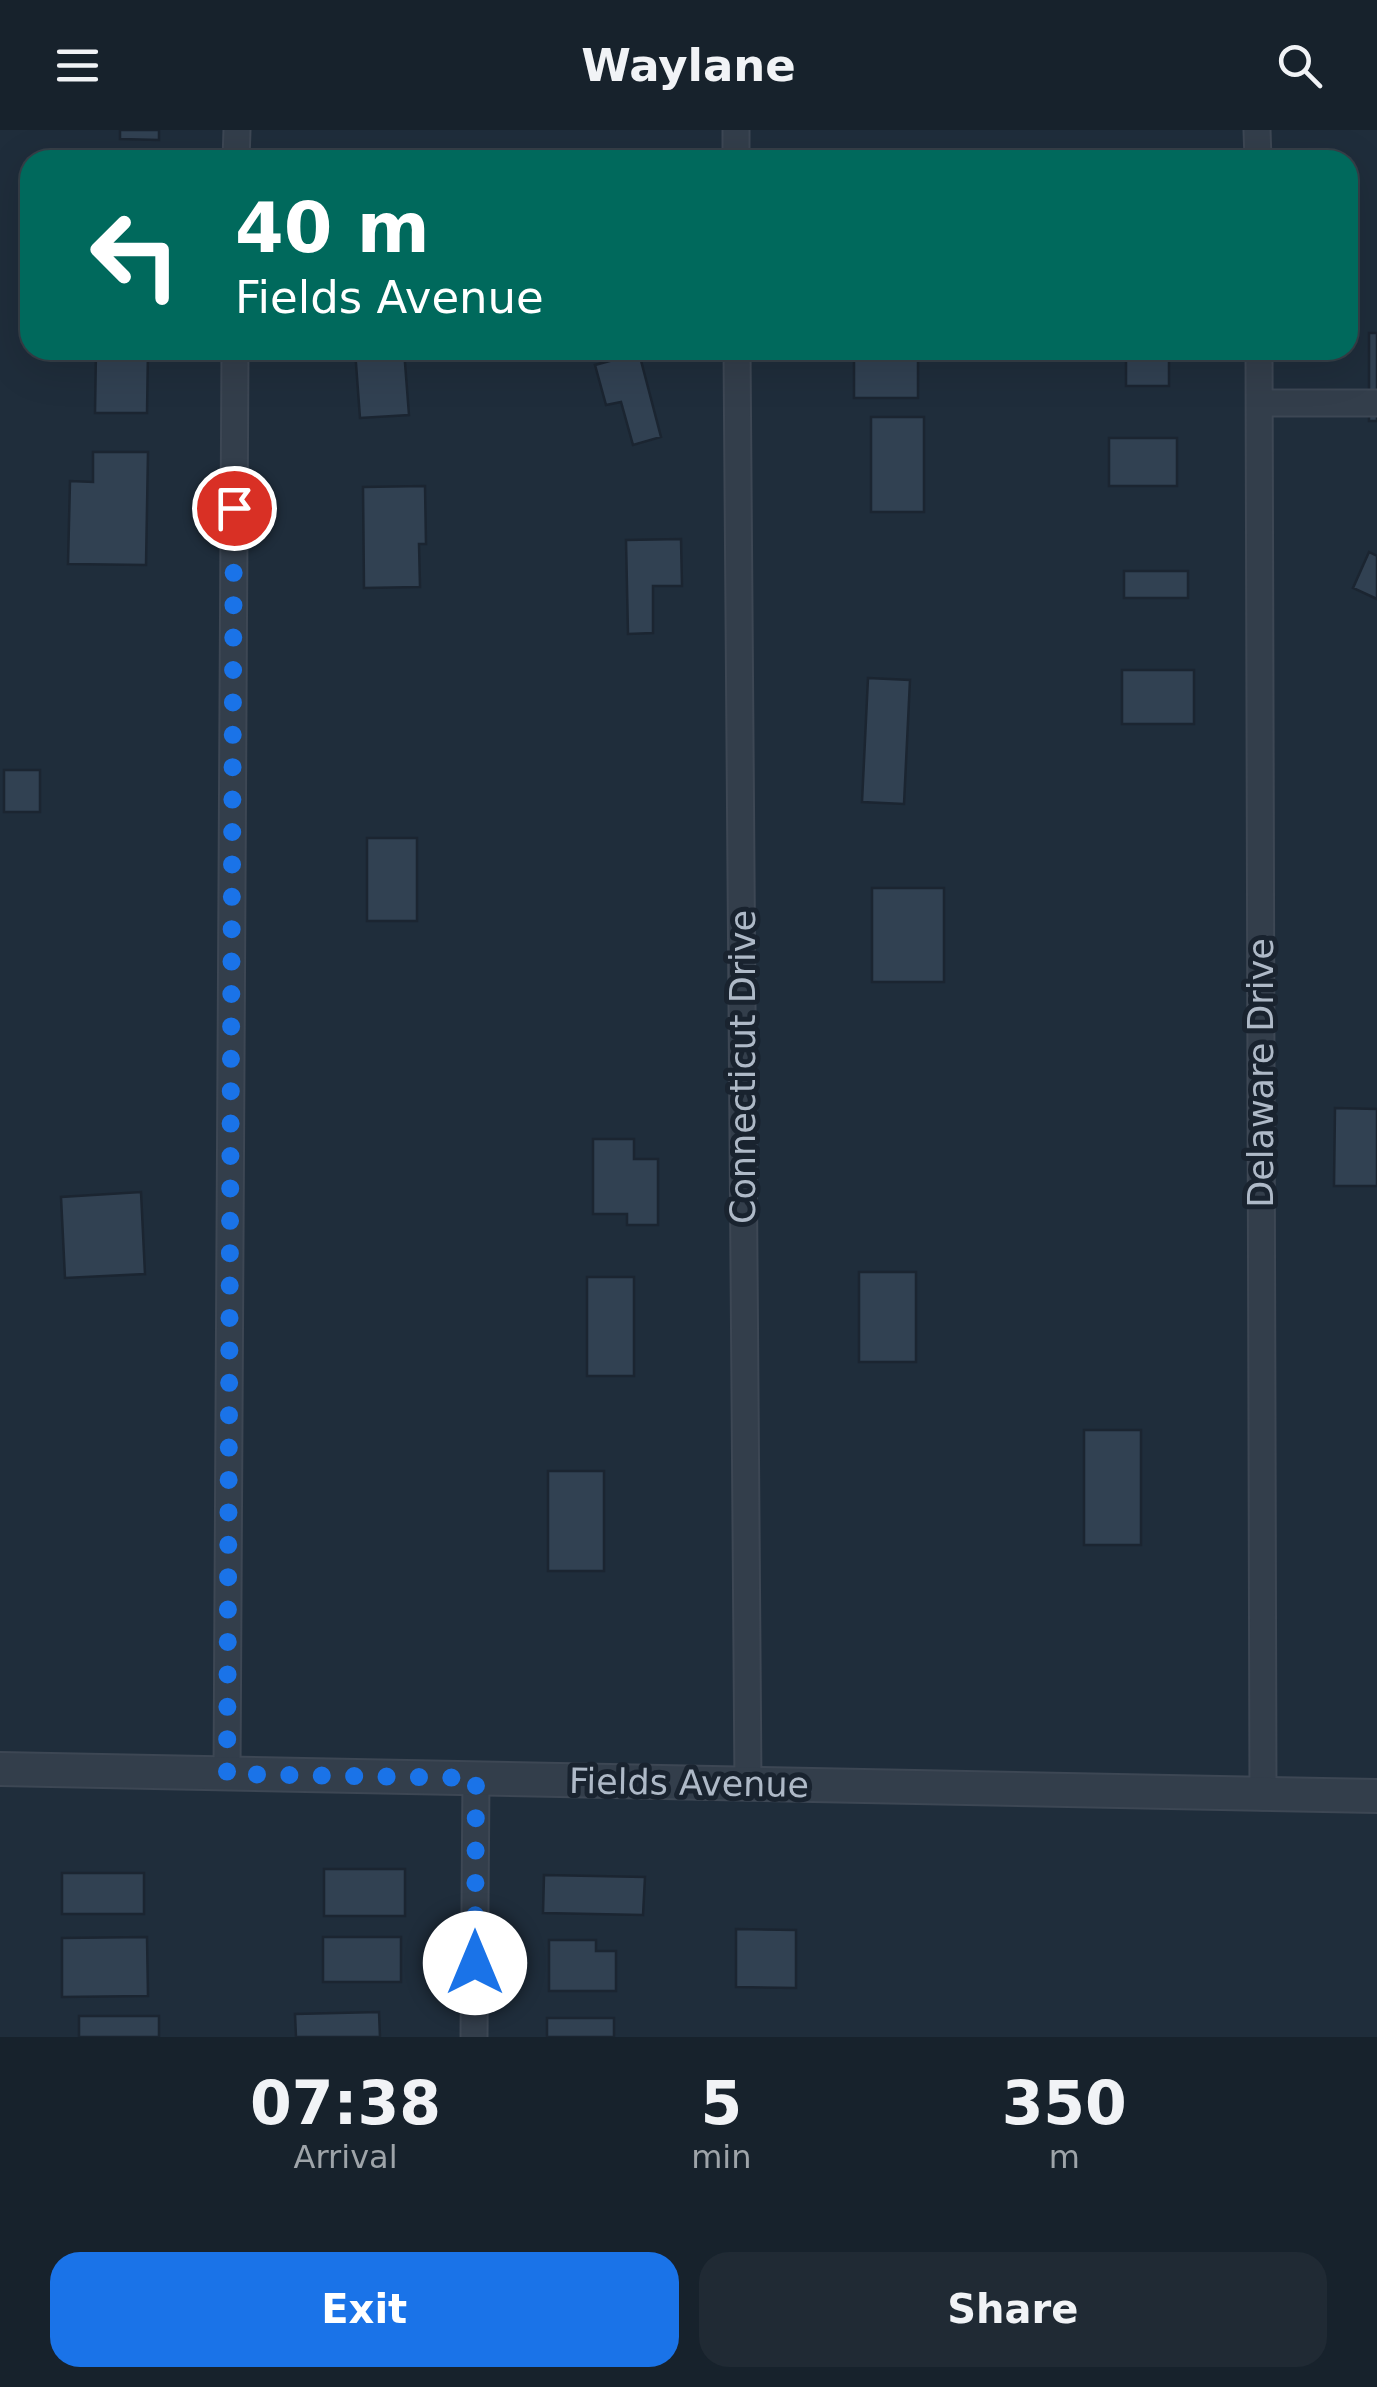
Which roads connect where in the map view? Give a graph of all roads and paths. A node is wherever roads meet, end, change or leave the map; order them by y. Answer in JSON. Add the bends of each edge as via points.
{"nodes":[{"id":1,"x":235,"y":360,"type":"edge"},
{"id":2,"x":738,"y":360,"type":"edge"},
{"id":3,"x":1259,"y":360,"type":"edge"},
{"id":4,"x":1260,"y":403,"type":"junction"},
{"id":5,"x":1377,"y":403,"type":"edge"},
{"id":6,"x":0,"y":1769,"type":"edge"},
{"id":7,"x":227,"y":1774,"type":"junction"},
{"id":8,"x":476,"y":1778,"type":"junction"},
{"id":9,"x":748,"y":1784,"type":"junction"},
{"id":10,"x":1377,"y":1796,"type":"edge"},
{"id":11,"x":1263,"y":1797,"type":"junction"},
{"id":12,"x":474,"y":2037,"type":"edge"}],
"edges":[{"from":1,"to":7,"type":"street"},
{"from":2,"to":9,"type":"street","name":"Connecticut Drive"},
{"from":3,"to":4,"type":"street","name":"Delaware Drive"},
{"from":4,"to":5,"type":"street"},
{"from":4,"to":11,"type":"street","name":"Delaware Drive"},
{"from":6,"to":7,"type":"street","name":"Fields Avenue"},
{"from":7,"to":8,"type":"street","name":"Fields Avenue"},
{"from":8,"to":9,"type":"street","name":"Fields Avenue"},
{"from":8,"to":12,"type":"street"},
{"from":9,"to":11,"type":"street","name":"Fields Avenue"},
{"from":10,"to":11,"type":"street","name":"Fields Avenue"}]}
